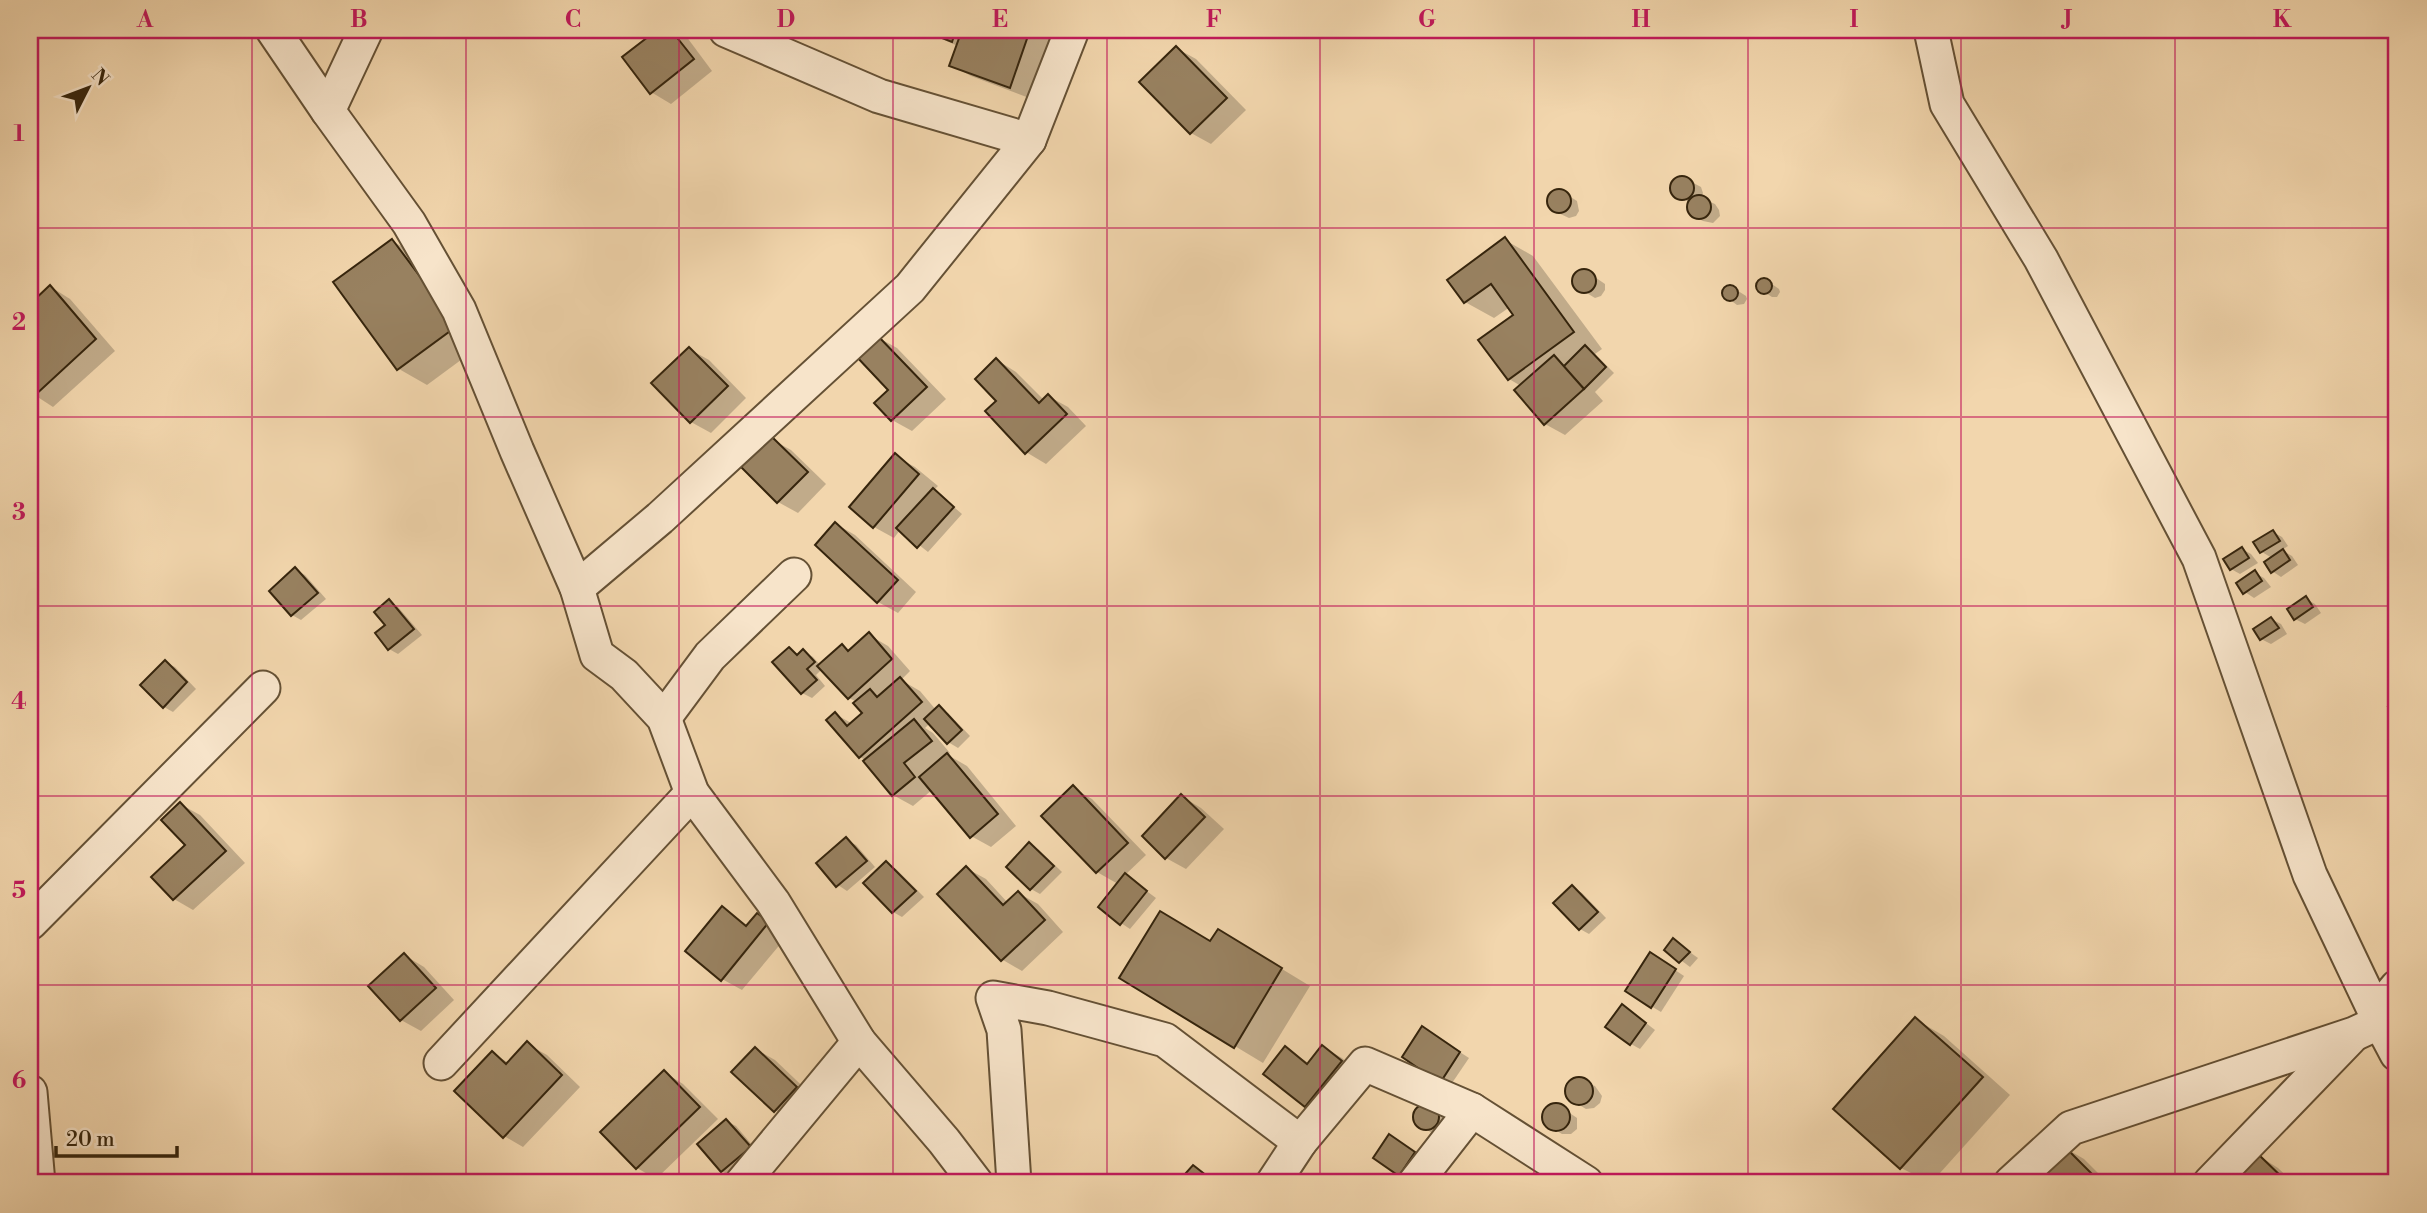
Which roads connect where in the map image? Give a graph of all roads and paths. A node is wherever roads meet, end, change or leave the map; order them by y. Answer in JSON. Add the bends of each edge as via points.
{"nodes":[{"id":1,"x":272,"y":30,"type":"edge"},
{"id":2,"x":366,"y":30,"type":"edge"},
{"id":3,"x":726,"y":30,"type":"edge"},
{"id":4,"x":1072,"y":30,"type":"edge"},
{"id":5,"x":1931,"y":30,"type":"edge"},
{"id":6,"x":328,"y":111,"type":"junction"},
{"id":7,"x":1029,"y":140,"type":"junction"},
{"id":8,"x":794,"y":575,"type":"dead end"},
{"id":9,"x":578,"y":588,"type":"junction"},
{"id":10,"x":263,"y":688,"type":"dead end"},
{"id":11,"x":664,"y":718,"type":"junction"},
{"id":12,"x":692,"y":793,"type":"junction"},
{"id":13,"x":30,"y":923,"type":"edge"},
{"id":14,"x":2397,"y":987,"type":"edge"},
{"id":15,"x":2370,"y":1023,"type":"junction"},
{"id":16,"x":859,"y":1042,"type":"junction"},
{"id":17,"x":2397,"y":1054,"type":"edge"},
{"id":18,"x":441,"y":1063,"type":"dead end"},
{"id":19,"x":30,"y":1094,"type":"edge"},
{"id":20,"x":1472,"y":1110,"type":"junction"},
{"id":21,"x":1300,"y":1142,"type":"junction"},
{"id":22,"x":38,"y":1183,"type":"edge"},
{"id":23,"x":742,"y":1183,"type":"edge"},
{"id":24,"x":976,"y":1183,"type":"edge"},
{"id":25,"x":1014,"y":1183,"type":"edge"},
{"id":26,"x":1273,"y":1183,"type":"edge"},
{"id":27,"x":1415,"y":1183,"type":"edge"},
{"id":28,"x":1586,"y":1183,"type":"edge"},
{"id":29,"x":2011,"y":1183,"type":"edge"},
{"id":30,"x":2210,"y":1183,"type":"edge"}],
"edges":[{"from":1,"to":6,"type":"street"},
{"from":2,"to":6,"type":"street"},
{"from":3,"to":7,"type":"street","via":[[879,96]]},
{"from":4,"to":7,"type":"street"},
{"from":5,"to":15,"type":"street","via":[[1947,104],[2041,259],[2199,558],[2310,875]]},
{"from":6,"to":9,"type":"street","via":[[408,223],[459,310]]},
{"from":7,"to":9,"type":"street","via":[[910,288]]},
{"from":8,"to":11,"type":"street","via":[[710,656]]},
{"from":9,"to":11,"type":"street","via":[[597,654]]},
{"from":10,"to":13,"type":"street"},
{"from":11,"to":12,"type":"street"},
{"from":12,"to":16,"type":"street","via":[[773,902]]},
{"from":12,"to":18,"type":"street"},
{"from":14,"to":15,"type":"street"},
{"from":15,"to":17,"type":"street"},
{"from":15,"to":29,"type":"street","via":[[2071,1128]]},
{"from":15,"to":30,"type":"street"},
{"from":16,"to":23,"type":"street"},
{"from":16,"to":24,"type":"street"},
{"from":19,"to":22,"type":"street"},
{"from":20,"to":21,"type":"street","via":[[1365,1063]]},
{"from":20,"to":27,"type":"street"},
{"from":20,"to":28,"type":"street"},
{"from":21,"to":25,"type":"street","via":[[1165,1040],[993,998],[1004,1030]]},
{"from":21,"to":26,"type":"street"}]}
